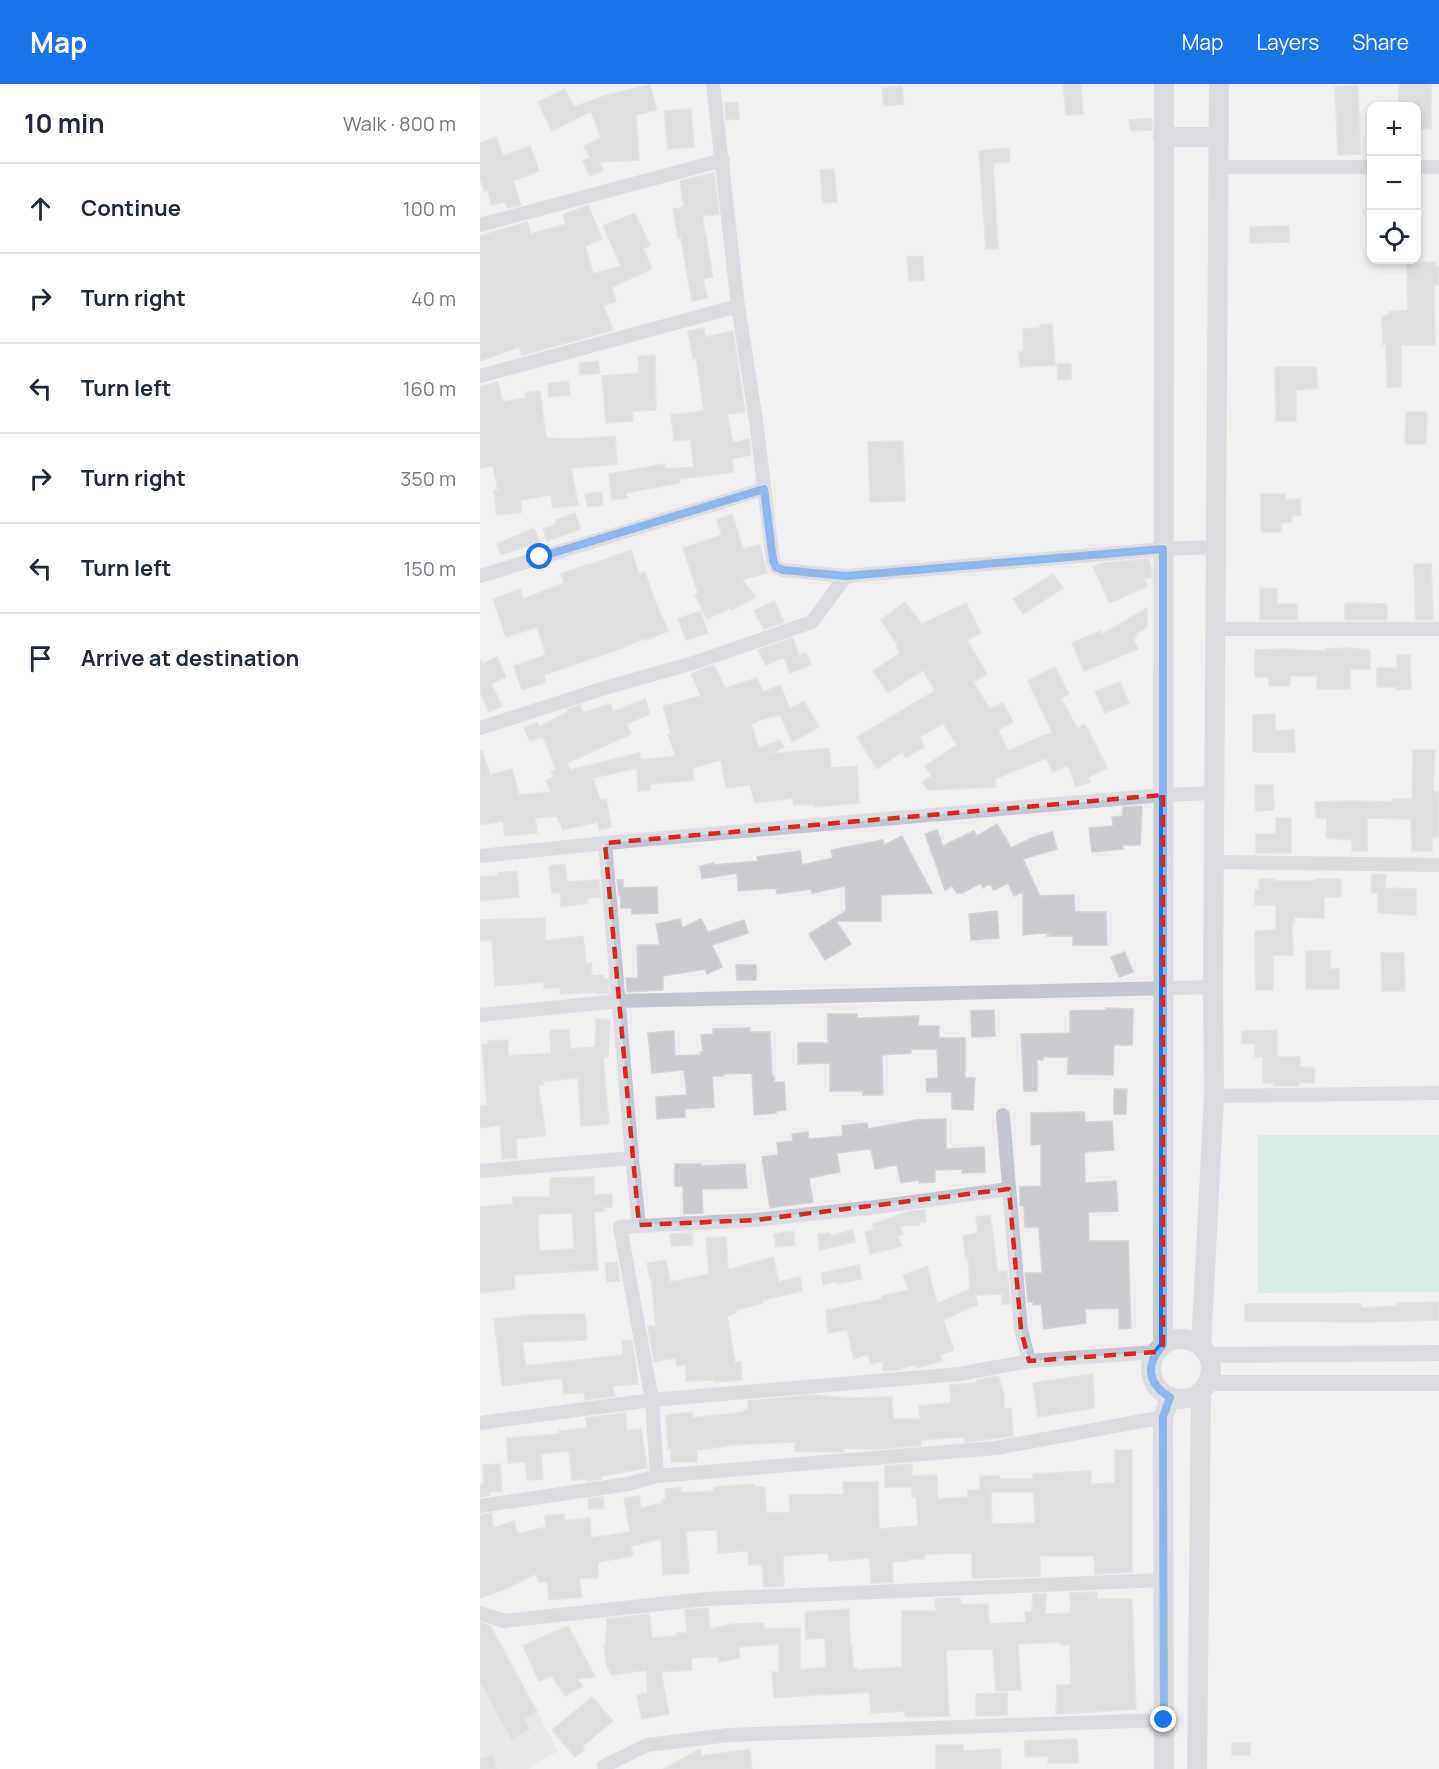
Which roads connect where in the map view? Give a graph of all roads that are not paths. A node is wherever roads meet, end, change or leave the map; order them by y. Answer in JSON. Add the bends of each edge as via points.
{"nodes":[{"id":1,"x":713,"y":84,"type":"edge"},
{"id":2,"x":1164,"y":84,"type":"edge"},
{"id":3,"x":1219,"y":84,"type":"edge"},
{"id":4,"x":1163,"y":137,"type":"junction"},
{"id":5,"x":1219,"y":137,"type":"junction"},
{"id":6,"x":723,"y":160,"type":"junction"},
{"id":7,"x":1219,"y":167,"type":"junction"},
{"id":8,"x":1367,"y":167,"type":"edge"},
{"id":9,"x":1421,"y":167,"type":"edge"},
{"id":10,"x":1439,"y":167,"type":"edge"},
{"id":11,"x":480,"y":225,"type":"edge"},
{"id":12,"x":738,"y":306,"type":"junction"},
{"id":13,"x":480,"y":376,"type":"edge"},
{"id":14,"x":764,"y":489,"type":"junction"},
{"id":15,"x":1216,"y":547,"type":"junction"},
{"id":16,"x":1163,"y":549,"type":"junction"},
{"id":17,"x":480,"y":576,"type":"edge"},
{"id":18,"x":846,"y":576,"type":"junction"},
{"id":19,"x":1215,"y":629,"type":"junction"},
{"id":20,"x":1439,"y":629,"type":"edge"},
{"id":21,"x":480,"y":728,"type":"edge"},
{"id":22,"x":1215,"y":793,"type":"junction"},
{"id":23,"x":1163,"y":795,"type":"junction"},
{"id":24,"x":605,"y":843,"type":"junction"},
{"id":25,"x":480,"y":856,"type":"edge"},
{"id":26,"x":1214,"y":862,"type":"junction"},
{"id":27,"x":1439,"y":865,"type":"edge"},
{"id":28,"x":1213,"y":987,"type":"junction"},
{"id":29,"x":1163,"y":988,"type":"junction"},
{"id":30,"x":619,"y":1001,"type":"junction"},
{"id":31,"x":480,"y":1015,"type":"edge"},
{"id":32,"x":1439,"y":1093,"type":"edge"},
{"id":33,"x":1214,"y":1096,"type":"junction"},
{"id":34,"x":1003,"y":1114,"type":"dead end"},
{"id":35,"x":632,"y":1158,"type":"junction"},
{"id":36,"x":480,"y":1171,"type":"edge"},
{"id":37,"x":1009,"y":1189,"type":"junction"},
{"id":38,"x":639,"y":1225,"type":"junction"},
{"id":39,"x":1160,"y":1349,"type":"junction"},
{"id":40,"x":1204,"y":1351,"type":"junction"},
{"id":41,"x":1439,"y":1353,"type":"edge"},
{"id":42,"x":1029,"y":1361,"type":"junction"},
{"id":43,"x":1439,"y":1383,"type":"edge"},
{"id":44,"x":1204,"y":1387,"type":"junction"},
{"id":45,"x":1170,"y":1397,"type":"junction"},
{"id":46,"x":652,"y":1400,"type":"junction"},
{"id":47,"x":1163,"y":1417,"type":"junction"},
{"id":48,"x":480,"y":1423,"type":"edge"},
{"id":49,"x":657,"y":1476,"type":"junction"},
{"id":50,"x":480,"y":1506,"type":"edge"},
{"id":51,"x":1163,"y":1580,"type":"junction"},
{"id":52,"x":480,"y":1613,"type":"edge"},
{"id":53,"x":1164,"y":1720,"type":"junction"},
{"id":54,"x":604,"y":1766,"type":"dead end"},
{"id":55,"x":1164,"y":1769,"type":"edge"},
{"id":56,"x":1197,"y":1769,"type":"edge"}],
"edges":[{"from":1,"to":6,"type":"street"},
{"from":2,"to":4,"type":"main road"},
{"from":3,"to":5,"type":"main road"},
{"from":4,"to":5,"type":"main road"},
{"from":4,"to":16,"type":"main road"},
{"from":5,"to":7,"type":"main road"},
{"from":6,"to":11,"type":"street"},
{"from":6,"to":12,"type":"street"},
{"from":7,"to":8,"type":"street"},
{"from":7,"to":15,"type":"main road"},
{"from":9,"to":10,"type":"street"},
{"from":12,"to":13,"type":"street"},
{"from":12,"to":14,"type":"street"},
{"from":14,"to":17,"type":"street"},
{"from":14,"to":18,"type":"street","via":[[776,567]]},
{"from":15,"to":16,"type":"street"},
{"from":15,"to":19,"type":"main road"},
{"from":16,"to":18,"type":"street"},
{"from":16,"to":23,"type":"main road"},
{"from":18,"to":21,"type":"street","via":[[812,622]]},
{"from":19,"to":20,"type":"street"},
{"from":19,"to":22,"type":"main road"},
{"from":22,"to":23,"type":"street"},
{"from":22,"to":26,"type":"main road"},
{"from":23,"to":24,"type":"street"},
{"from":23,"to":29,"type":"main road"},
{"from":24,"to":25,"type":"street"},
{"from":24,"to":30,"type":"street"},
{"from":26,"to":27,"type":"street"},
{"from":26,"to":28,"type":"main road"},
{"from":28,"to":29,"type":"street"},
{"from":28,"to":33,"type":"main road"},
{"from":29,"to":30,"type":"street"},
{"from":29,"to":39,"type":"main road"},
{"from":30,"to":31,"type":"street"},
{"from":30,"to":35,"type":"street"},
{"from":32,"to":33,"type":"street"},
{"from":33,"to":40,"type":"main road"},
{"from":34,"to":37,"type":"street"},
{"from":35,"to":36,"type":"street"},
{"from":35,"to":38,"type":"street"},
{"from":37,"to":38,"type":"street","via":[[754,1220]]},
{"from":37,"to":42,"type":"street","via":[[1021,1330]]},
{"from":38,"to":46,"type":"street","via":[[620,1227]]},
{"from":39,"to":40,"type":"main road","via":[[1172,1340],[1182,1339]]},
{"from":39,"to":42,"type":"street"},
{"from":39,"to":45,"type":"main road","via":[[1151,1370],[1152,1378]]},
{"from":40,"to":41,"type":"street"},
{"from":40,"to":44,"type":"main road","via":[[1211,1374]]},
{"from":42,"to":46,"type":"street","via":[[959,1374]]},
{"from":43,"to":44,"type":"street"},
{"from":44,"to":45,"type":"main road","via":[[1192,1397]]},
{"from":44,"to":56,"type":"main road"},
{"from":45,"to":47,"type":"main road"},
{"from":46,"to":48,"type":"street"},
{"from":46,"to":49,"type":"street"},
{"from":47,"to":49,"type":"street","via":[[996,1448]]},
{"from":47,"to":51,"type":"main road"},
{"from":49,"to":50,"type":"street","via":[[628,1484]]},
{"from":51,"to":52,"type":"street","via":[[706,1599],[504,1621]]},
{"from":51,"to":53,"type":"main road"},
{"from":53,"to":54,"type":"street","via":[[729,1735],[647,1745]]},
{"from":53,"to":55,"type":"main road"}]}
